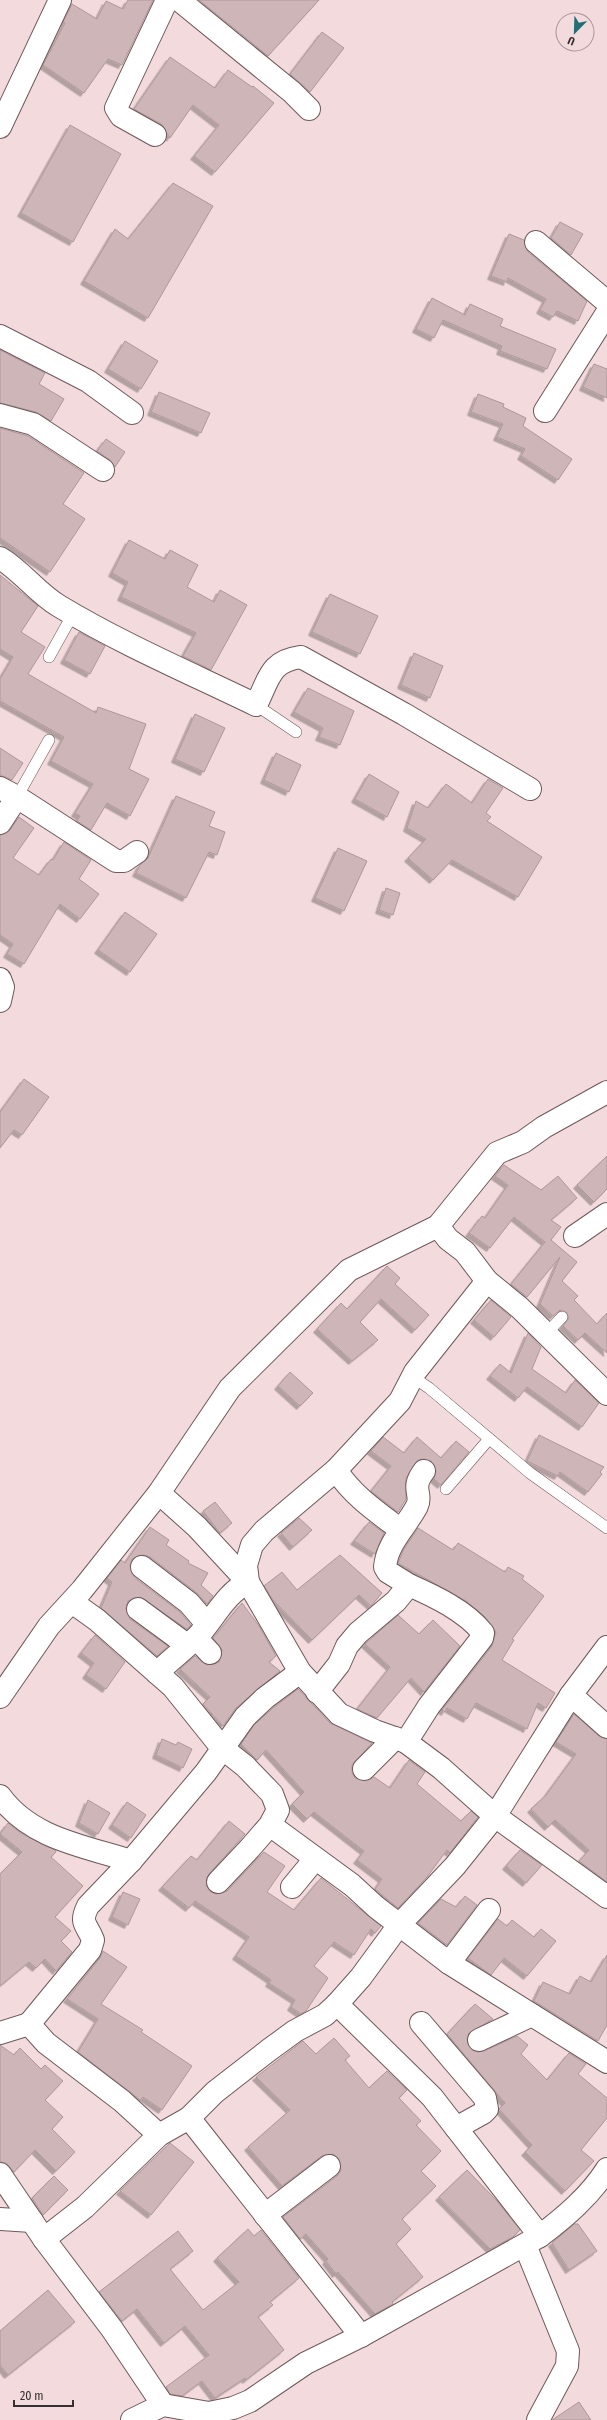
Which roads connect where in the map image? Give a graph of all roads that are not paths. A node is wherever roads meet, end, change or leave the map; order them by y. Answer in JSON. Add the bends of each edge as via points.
{"nodes":[{"id":1,"x":60,"y":0,"type":"edge"},
{"id":2,"x":167,"y":0,"type":"edge"},
{"id":3,"x":179,"y":0,"type":"edge"},
{"id":4,"x":309,"y":109,"type":"dead end"},
{"id":5,"x":0,"y":127,"type":"edge"},
{"id":6,"x":155,"y":135,"type":"dead end"},
{"id":7,"x":536,"y":242,"type":"dead end"},
{"id":8,"x":607,"y":302,"type":"edge"},
{"id":9,"x":607,"y":313,"type":"edge"},
{"id":10,"x":0,"y":336,"type":"edge"},
{"id":11,"x":545,"y":411,"type":"dead end"},
{"id":12,"x":132,"y":413,"type":"dead end"},
{"id":13,"x":0,"y":415,"type":"edge"},
{"id":14,"x":103,"y":470,"type":"dead end"},
{"id":15,"x":0,"y":558,"type":"edge"},
{"id":16,"x":73,"y":614,"type":"junction"},
{"id":17,"x":49,"y":657,"type":"dead end"},
{"id":18,"x":247,"y":700,"type":"junction"},
{"id":19,"x":296,"y":732,"type":"dead end"},
{"id":20,"x":48,"y":740,"type":"dead end"},
{"id":21,"x":530,"y":789,"type":"dead end"},
{"id":22,"x":8,"y":793,"type":"edge"},
{"id":23,"x":0,"y":823,"type":"edge"},
{"id":24,"x":137,"y":852,"type":"dead end"},
{"id":25,"x":0,"y":979,"type":"edge"},
{"id":26,"x":0,"y":1001,"type":"edge"},
{"id":27,"x":607,"y":1092,"type":"edge"},
{"id":28,"x":607,"y":1214,"type":"edge"},
{"id":29,"x":438,"y":1226,"type":"junction"},
{"id":30,"x":576,"y":1236,"type":"dead end"},
{"id":31,"x":487,"y":1281,"type":"junction"},
{"id":32,"x":562,"y":1318,"type":"dead end"},
{"id":33,"x":546,"y":1334,"type":"junction"},
{"id":34,"x":412,"y":1377,"type":"junction"},
{"id":35,"x":607,"y":1394,"type":"edge"},
{"id":36,"x":490,"y":1438,"type":"junction"},
{"id":37,"x":336,"y":1470,"type":"junction"},
{"id":38,"x":424,"y":1471,"type":"dead end"},
{"id":39,"x":446,"y":1489,"type":"dead end"},
{"id":40,"x":159,"y":1493,"type":"junction"},
{"id":41,"x":607,"y":1528,"type":"edge"},
{"id":42,"x":401,"y":1530,"type":"junction"},
{"id":43,"x":142,"y":1567,"type":"dead end"},
{"id":44,"x":248,"y":1582,"type":"junction"},
{"id":45,"x":409,"y":1585,"type":"junction"},
{"id":46,"x":72,"y":1602,"type":"junction"},
{"id":47,"x":138,"y":1609,"type":"dead end"},
{"id":48,"x":200,"y":1640,"type":"junction"},
{"id":49,"x":607,"y":1647,"type":"edge"},
{"id":50,"x":300,"y":1672,"type":"junction"},
{"id":51,"x":157,"y":1673,"type":"junction"},
{"id":52,"x":317,"y":1692,"type":"junction"},
{"id":53,"x":571,"y":1694,"type":"junction"},
{"id":54,"x":0,"y":1697,"type":"edge"},
{"id":55,"x":607,"y":1727,"type":"edge"},
{"id":56,"x":400,"y":1740,"type":"junction"},
{"id":57,"x":222,"y":1748,"type":"junction"},
{"id":58,"x":364,"y":1769,"type":"dead end"},
{"id":59,"x":0,"y":1796,"type":"edge"},
{"id":60,"x":495,"y":1816,"type":"junction"},
{"id":61,"x":270,"y":1825,"type":"junction"},
{"id":62,"x":315,"y":1859,"type":"junction"},
{"id":63,"x":131,"y":1861,"type":"junction"},
{"id":64,"x":218,"y":1882,"type":"dead end"},
{"id":65,"x":292,"y":1887,"type":"dead end"},
{"id":66,"x":607,"y":1897,"type":"edge"},
{"id":67,"x":489,"y":1910,"type":"dead end"},
{"id":68,"x":399,"y":1925,"type":"junction"},
{"id":69,"x":449,"y":1963,"type":"junction"},
{"id":70,"x":337,"y":2004,"type":"junction"},
{"id":71,"x":532,"y":2015,"type":"junction"},
{"id":72,"x":421,"y":2023,"type":"dead end"},
{"id":73,"x":29,"y":2024,"type":"junction"},
{"id":74,"x":0,"y":2033,"type":"edge"},
{"id":75,"x":479,"y":2040,"type":"dead end"},
{"id":76,"x":607,"y":2062,"type":"edge"},
{"id":77,"x":189,"y":2118,"type":"junction"},
{"id":78,"x":456,"y":2128,"type":"junction"},
{"id":79,"x":159,"y":2135,"type":"junction"},
{"id":80,"x":329,"y":2166,"type":"dead end"},
{"id":81,"x":607,"y":2169,"type":"edge"},
{"id":82,"x":0,"y":2174,"type":"edge"},
{"id":83,"x":265,"y":2215,"type":"junction"},
{"id":84,"x":0,"y":2219,"type":"edge"},
{"id":85,"x":32,"y":2221,"type":"junction"},
{"id":86,"x":44,"y":2239,"type":"junction"},
{"id":87,"x":533,"y":2241,"type":"junction"},
{"id":88,"x":361,"y":2336,"type":"junction"},
{"id":89,"x":163,"y":2405,"type":"junction"},
{"id":90,"x":132,"y":2420,"type":"edge"},
{"id":91,"x":538,"y":2420,"type":"edge"}],
"edges":[{"from":1,"to":5,"type":"street"},
{"from":2,"to":6,"type":"street","via":[[116,108],[121,116]]},
{"from":3,"to":4,"type":"street","via":[[292,92]]},
{"from":7,"to":8,"type":"street"},
{"from":9,"to":11,"type":"street"},
{"from":10,"to":12,"type":"street","via":[[88,381]]},
{"from":13,"to":14,"type":"street","via":[[33,424]]},
{"from":15,"to":16,"type":"street","via":[[16,568],[58,606]]},
{"from":16,"to":17,"type":"lane"},
{"from":16,"to":18,"type":"street","via":[[144,652]]},
{"from":18,"to":19,"type":"lane"},
{"from":18,"to":21,"type":"street","via":[[276,665],[290,658],[301,657],[404,714]]},
{"from":20,"to":22,"type":"lane"},
{"from":22,"to":23,"type":"street"},
{"from":22,"to":24,"type":"street","via":[[116,861],[124,860]]},
{"from":25,"to":26,"type":"street","via":[[3,987]]},
{"from":27,"to":29,"type":"street","via":[[544,1127],[523,1142],[497,1153]]},
{"from":28,"to":30,"type":"street"},
{"from":29,"to":31,"type":"street","via":[[448,1239],[465,1252]]},
{"from":29,"to":40,"type":"street","via":[[349,1270],[230,1388]]},
{"from":31,"to":33,"type":"street"},
{"from":31,"to":34,"type":"street"},
{"from":32,"to":33,"type":"lane"},
{"from":33,"to":35,"type":"street"},
{"from":34,"to":36,"type":"lane"},
{"from":34,"to":37,"type":"street","via":[[400,1402]]},
{"from":36,"to":39,"type":"lane"},
{"from":36,"to":41,"type":"lane","via":[[530,1473]]},
{"from":37,"to":42,"type":"street","via":[[357,1496]]},
{"from":37,"to":44,"type":"street","via":[[264,1531],[252,1545],[246,1565]]},
{"from":38,"to":42,"type":"street","via":[[416,1484],[417,1505]]},
{"from":40,"to":44,"type":"street","via":[[197,1527]]},
{"from":40,"to":46,"type":"street"},
{"from":42,"to":45,"type":"street","via":[[386,1554],[385,1567],[388,1572]]},
{"from":43,"to":48,"type":"street","via":[[189,1603]]},
{"from":44,"to":48,"type":"street","via":[[229,1596]]},
{"from":44,"to":50,"type":"street"},
{"from":45,"to":52,"type":"street","via":[[396,1601],[358,1632]]},
{"from":45,"to":56,"type":"street","via":[[434,1596],[471,1621],[483,1633],[478,1644]]},
{"from":46,"to":51,"type":"street","via":[[97,1620]]},
{"from":46,"to":54,"type":"street","via":[[49,1626]]},
{"from":47,"to":48,"type":"street"},
{"from":48,"to":51,"type":"street"},
{"from":49,"to":53,"type":"street"},
{"from":50,"to":52,"type":"street"},
{"from":50,"to":57,"type":"street","via":[[265,1698],[245,1717]]},
{"from":51,"to":57,"type":"street","via":[[186,1701]]},
{"from":52,"to":56,"type":"street","via":[[339,1714]]},
{"from":53,"to":55,"type":"street"},
{"from":53,"to":60,"type":"street"},
{"from":56,"to":58,"type":"street"},
{"from":56,"to":60,"type":"street","via":[[441,1768]]},
{"from":57,"to":61,"type":"street","via":[[245,1766],[272,1794],[278,1810]]},
{"from":57,"to":63,"type":"street","via":[[206,1772]]},
{"from":59,"to":63,"type":"street","via":[[22,1817],[54,1839]]},
{"from":60,"to":66,"type":"street"},
{"from":60,"to":68,"type":"street","via":[[455,1866]]},
{"from":61,"to":62,"type":"street"},
{"from":61,"to":64,"type":"street"},
{"from":62,"to":65,"type":"street"},
{"from":62,"to":68,"type":"street","via":[[352,1885]]},
{"from":63,"to":73,"type":"street","via":[[88,1906],[83,1923],[93,1940],[90,1950]]},
{"from":67,"to":69,"type":"street"},
{"from":68,"to":69,"type":"street"},
{"from":68,"to":70,"type":"street","via":[[362,1977]]},
{"from":69,"to":71,"type":"street"},
{"from":70,"to":77,"type":"street","via":[[325,2015],[295,2031],[269,2050],[215,2092]]},
{"from":70,"to":78,"type":"street","via":[[432,2097]]},
{"from":71,"to":75,"type":"street"},
{"from":71,"to":76,"type":"street"},
{"from":72,"to":78,"type":"street","via":[[485,2098],[487,2109]]},
{"from":73,"to":74,"type":"street"},
{"from":73,"to":79,"type":"street","via":[[46,2043],[122,2101]]},
{"from":77,"to":79,"type":"street"},
{"from":77,"to":83,"type":"street"},
{"from":78,"to":87,"type":"street"},
{"from":79,"to":86,"type":"street","via":[[85,2207]]},
{"from":80,"to":83,"type":"street"},
{"from":81,"to":87,"type":"street","via":[[598,2183],[560,2221]]},
{"from":82,"to":85,"type":"street"},
{"from":83,"to":88,"type":"street"},
{"from":84,"to":85,"type":"street"},
{"from":85,"to":86,"type":"street"},
{"from":86,"to":89,"type":"street","via":[[112,2329]]},
{"from":87,"to":88,"type":"street"},
{"from":87,"to":91,"type":"street","via":[[568,2352],[567,2366]]},
{"from":88,"to":89,"type":"street","via":[[306,2363],[250,2401],[233,2408],[209,2413]]},
{"from":89,"to":90,"type":"street"}]}
